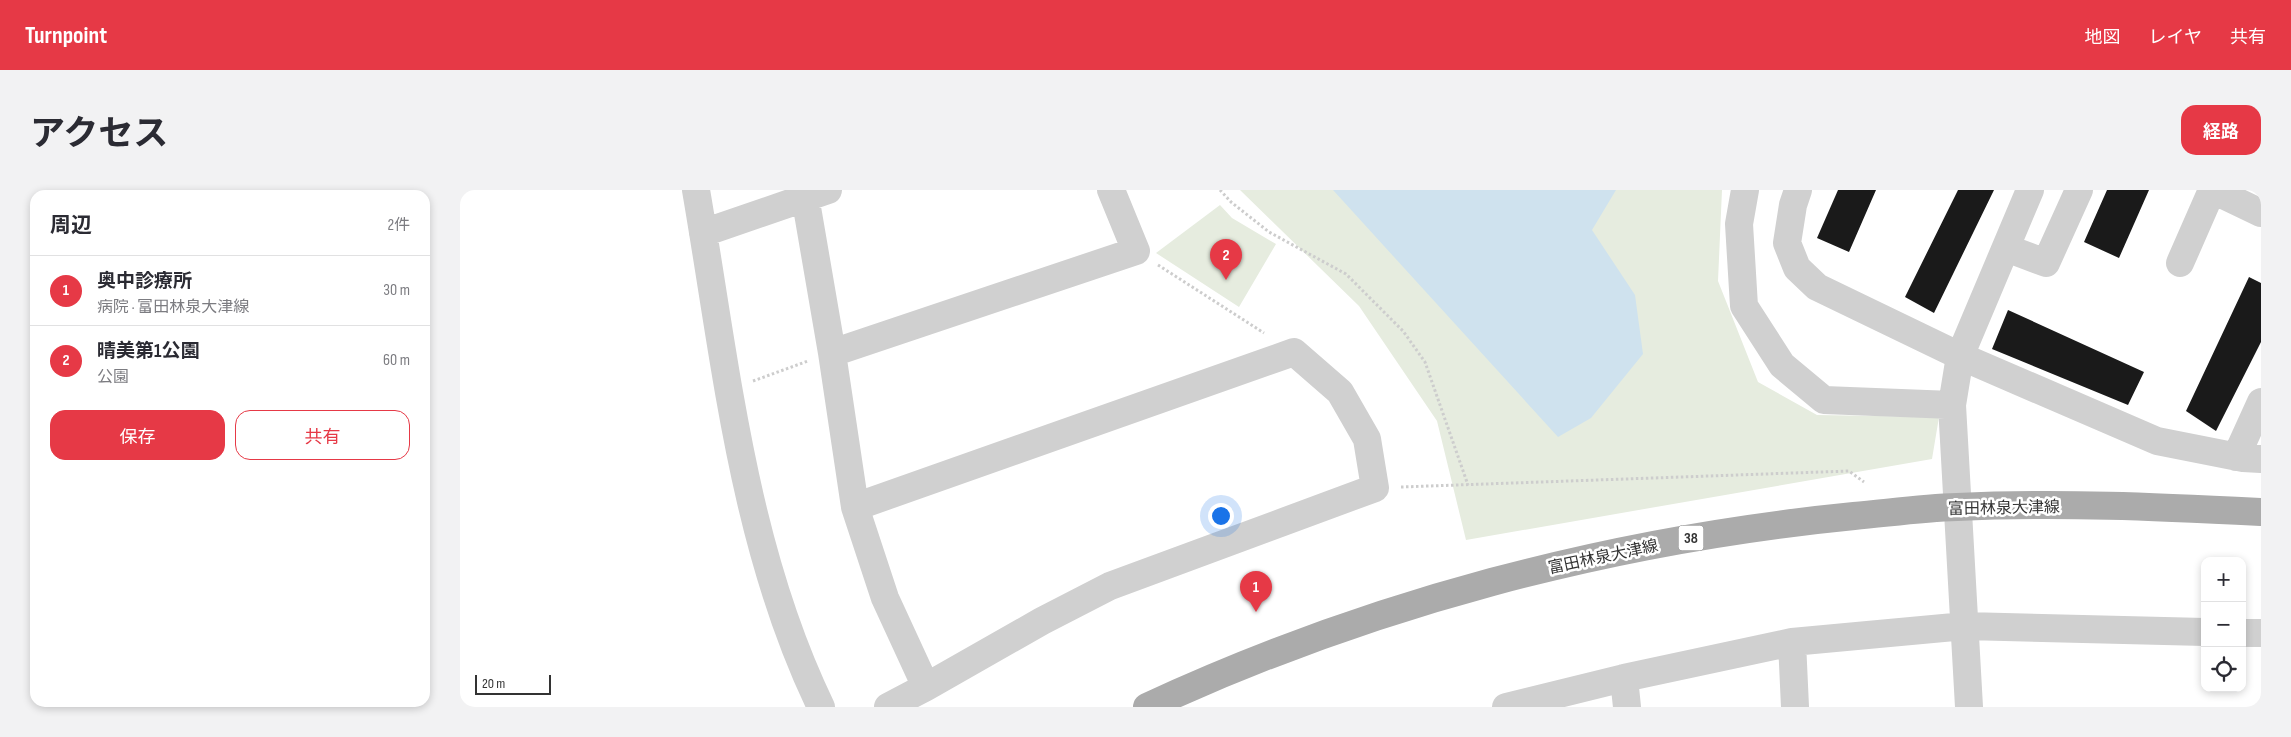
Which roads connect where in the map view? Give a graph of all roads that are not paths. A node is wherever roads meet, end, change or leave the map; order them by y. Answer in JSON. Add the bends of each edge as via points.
{"nodes":[{"id":1,"x":696,"y":190,"type":"edge"},
{"id":2,"x":1110,"y":190,"type":"edge"},
{"id":3,"x":1745,"y":190,"type":"edge"},
{"id":4,"x":1798,"y":190,"type":"edge"},
{"id":5,"x":2030,"y":190,"type":"edge"},
{"id":6,"x":2079,"y":190,"type":"edge"},
{"id":7,"x":2212,"y":190,"type":"edge"},
{"id":8,"x":813,"y":193,"type":"edge"},
{"id":9,"x":2261,"y":213,"type":"edge"},
{"id":10,"x":704,"y":233,"type":"junction"},
{"id":11,"x":2006,"y":248,"type":"junction"},
{"id":12,"x":2180,"y":263,"type":"dead end"},
{"id":13,"x":832,"y":353,"type":"junction"},
{"id":14,"x":1960,"y":356,"type":"junction"},
{"id":15,"x":2261,"y":402,"type":"edge"},
{"id":16,"x":1952,"y":404,"type":"junction"},
{"id":17,"x":2248,"y":458,"type":"edge"},
{"id":18,"x":1957,"y":507,"type":"junction"},
{"id":19,"x":855,"y":508,"type":"junction"},
{"id":20,"x":2261,"y":512,"type":"edge"},
{"id":21,"x":1965,"y":626,"type":"junction"},
{"id":22,"x":2201,"y":632,"type":"edge"},
{"id":23,"x":2246,"y":632,"type":"edge"},
{"id":24,"x":2261,"y":633,"type":"edge"},
{"id":25,"x":1792,"y":642,"type":"junction"},
{"id":26,"x":1624,"y":678,"type":"junction"},
{"id":27,"x":926,"y":686,"type":"junction"},
{"id":28,"x":821,"y":707,"type":"edge"},
{"id":29,"x":888,"y":707,"type":"edge"},
{"id":30,"x":1147,"y":707,"type":"edge"},
{"id":31,"x":1506,"y":707,"type":"edge"},
{"id":32,"x":1627,"y":707,"type":"edge"},
{"id":33,"x":1795,"y":707,"type":"edge"},
{"id":34,"x":1969,"y":707,"type":"edge"}],
"edges":[{"from":1,"to":10,"type":"street"},
{"from":2,"to":13,"type":"street","via":[[1136,251]]},
{"from":3,"to":16,"type":"street","via":[[1740,224],[1744,306],[1782,365],[1824,400]]},
{"from":4,"to":14,"type":"street","via":[[1787,244],[1798,268],[1817,287]]},
{"from":5,"to":11,"type":"street"},
{"from":6,"to":11,"type":"street","via":[[2046,262]]},
{"from":7,"to":9,"type":"street"},
{"from":7,"to":12,"type":"street"},
{"from":8,"to":10,"type":"street"},
{"from":8,"to":13,"type":"street"},
{"from":10,"to":28,"type":"street","via":[[746,482],[764,552],[791,634]]},
{"from":11,"to":14,"type":"street"},
{"from":13,"to":19,"type":"street"},
{"from":14,"to":16,"type":"street"},
{"from":14,"to":17,"type":"street","via":[[2157,442]]},
{"from":15,"to":17,"type":"street"},
{"from":16,"to":18,"type":"street"},
{"from":18,"to":20,"type":"main road","name":"富田林泉大津線","number":"38","via":[[2172,508]]},
{"from":18,"to":21,"type":"street"},
{"from":18,"to":30,"type":"main road","name":"富田林泉大津線","number":"38","via":[[1777,524],[1665,542],[1474,586],[1302,643]]},
{"from":19,"to":27,"type":"street","via":[[885,598]]},
{"from":19,"to":27,"type":"street","via":[[1294,352],[1340,392],[1367,439],[1375,488],[1110,586]]},
{"from":21,"to":22,"type":"street"},
{"from":21,"to":25,"type":"street"},
{"from":21,"to":34,"type":"street"},
{"from":23,"to":24,"type":"street"},
{"from":25,"to":26,"type":"street"},
{"from":25,"to":33,"type":"street"},
{"from":26,"to":31,"type":"street"},
{"from":26,"to":32,"type":"street"},
{"from":27,"to":29,"type":"street"}]}
